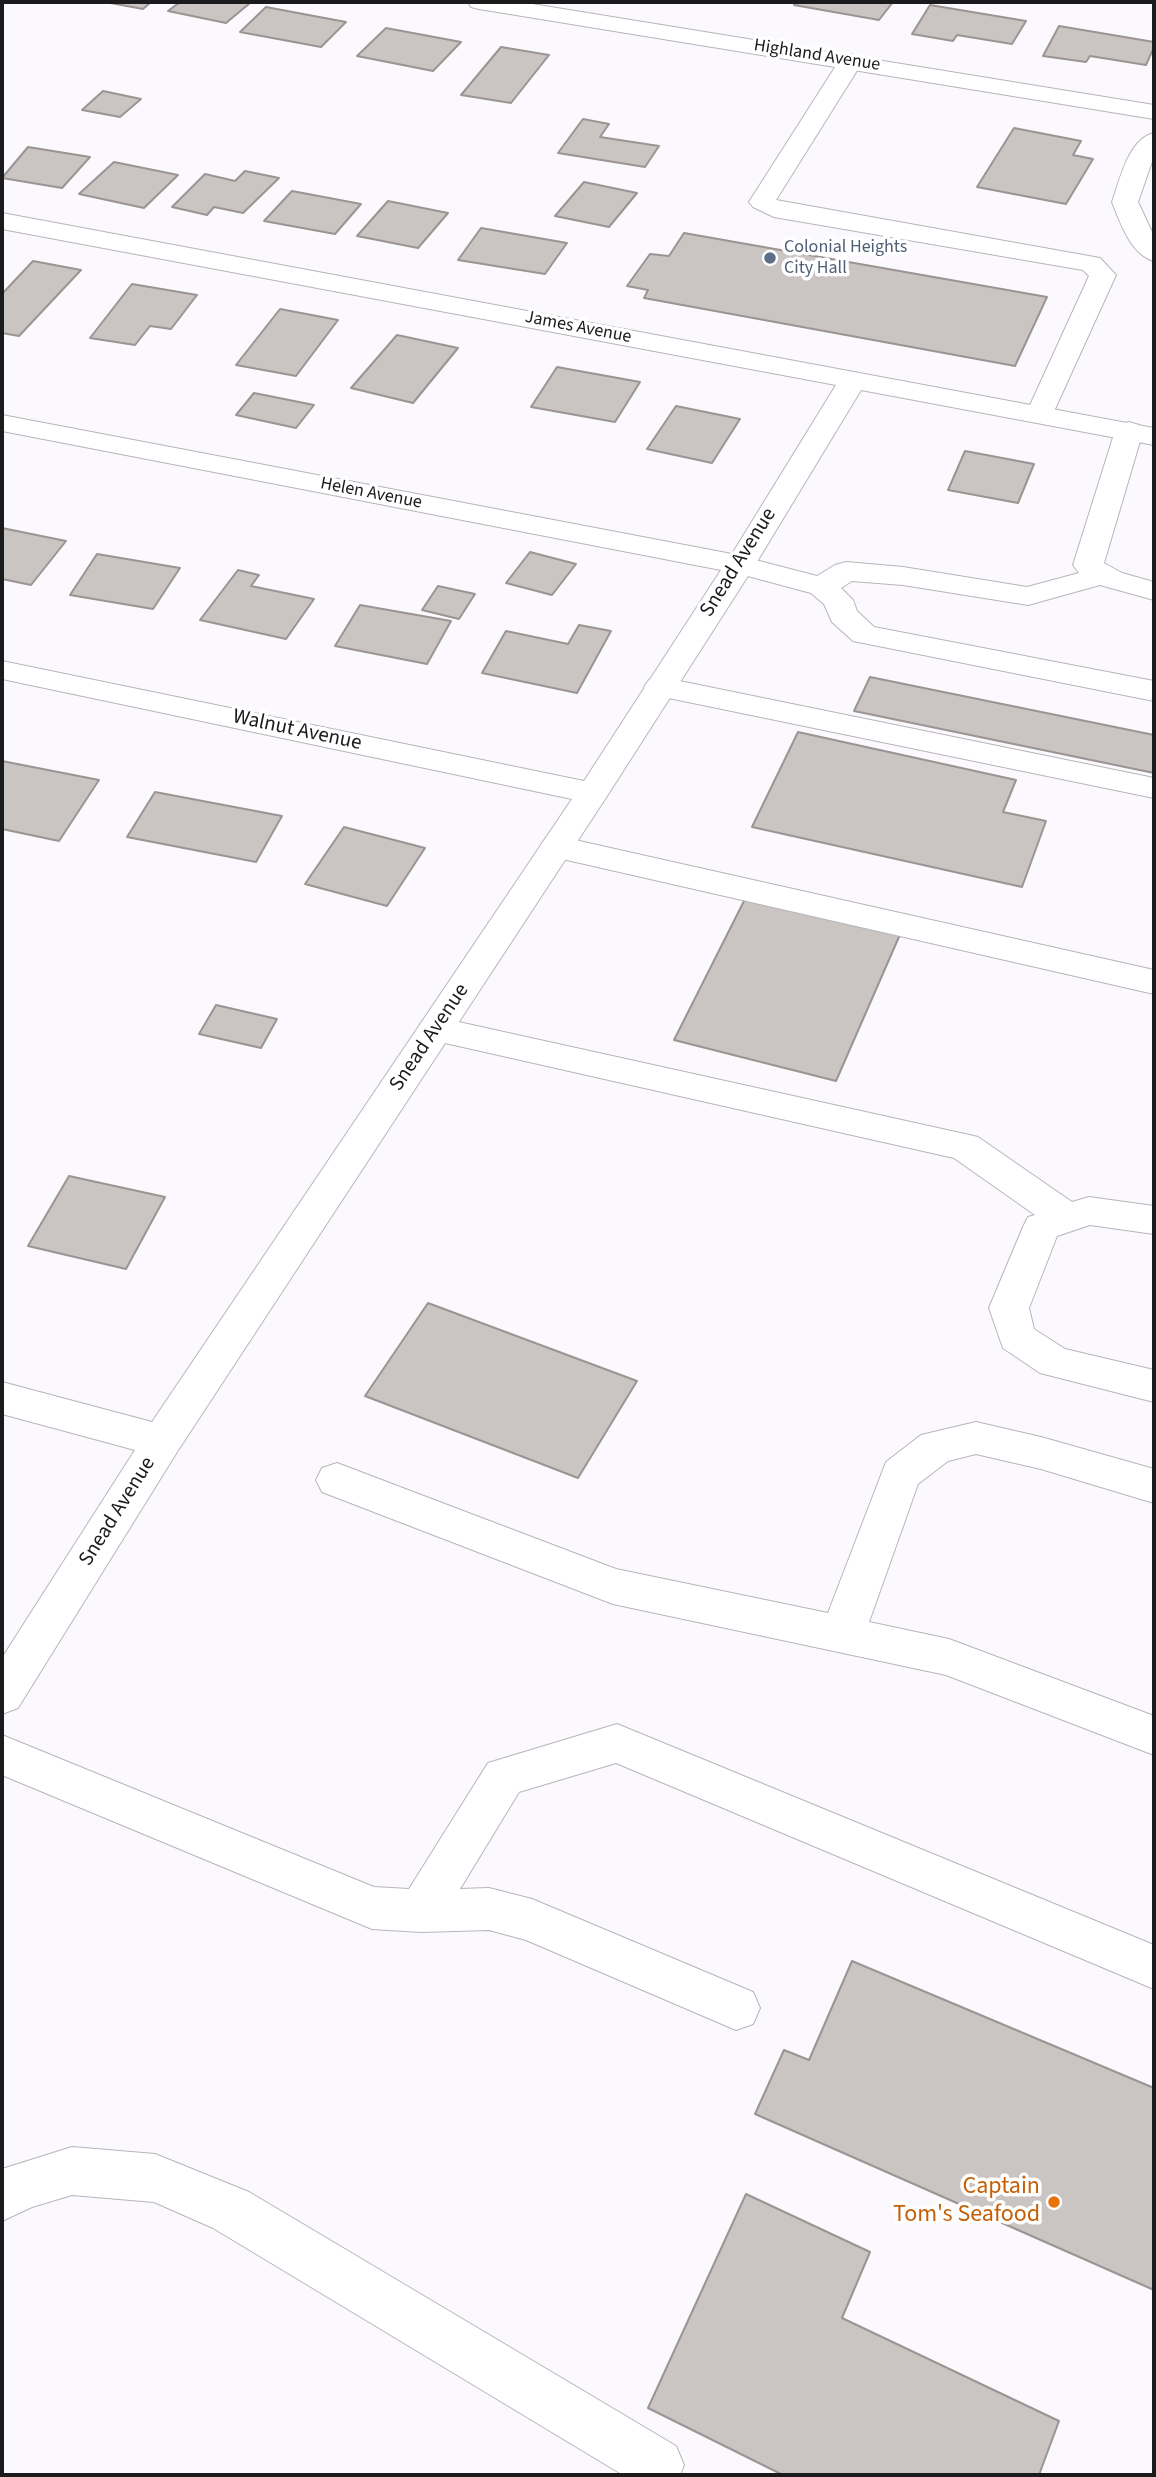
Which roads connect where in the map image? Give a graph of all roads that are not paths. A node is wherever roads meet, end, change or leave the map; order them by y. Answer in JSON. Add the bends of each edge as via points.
{"nodes":[{"id":1,"x":478,"y":2,"type":"edge"},
{"id":2,"x":851,"y":61,"type":"junction"},
{"id":3,"x":1154,"y":112,"type":"edge"},
{"id":4,"x":1154,"y":140,"type":"edge"},
{"id":5,"x":2,"y":221,"type":"edge"},
{"id":6,"x":1154,"y":253,"type":"edge"},
{"id":7,"x":853,"y":379,"type":"junction"},
{"id":8,"x":1040,"y":414,"type":"junction"},
{"id":9,"x":2,"y":423,"type":"edge"},
{"id":10,"x":1142,"y":433,"type":"edge"},
{"id":11,"x":740,"y":565,"type":"junction"},
{"id":12,"x":1100,"y":576,"type":"junction"},
{"id":13,"x":822,"y":587,"type":"junction"},
{"id":14,"x":1154,"y":591,"type":"edge"},
{"id":15,"x":2,"y":670,"type":"edge"},
{"id":16,"x":660,"y":687,"type":"junction"},
{"id":17,"x":1154,"y":691,"type":"edge"},
{"id":18,"x":1154,"y":788,"type":"edge"},
{"id":19,"x":593,"y":793,"type":"junction"},
{"id":20,"x":557,"y":847,"type":"junction"},
{"id":21,"x":1154,"y":982,"type":"edge"},
{"id":22,"x":436,"y":1028,"type":"junction"},
{"id":23,"x":1068,"y":1219,"type":"junction"},
{"id":24,"x":1154,"y":1220,"type":"edge"},
{"id":25,"x":1154,"y":1386,"type":"edge"},
{"id":26,"x":2,"y":1398,"type":"edge"},
{"id":27,"x":162,"y":1441,"type":"junction"},
{"id":28,"x":337,"y":1480,"type":"dead end"},
{"id":29,"x":1154,"y":1486,"type":"edge"},
{"id":30,"x":842,"y":1635,"type":"junction"},
{"id":31,"x":2,"y":1695,"type":"edge"},
{"id":32,"x":1154,"y":1735,"type":"edge"},
{"id":33,"x":2,"y":1755,"type":"edge"},
{"id":34,"x":421,"y":1911,"type":"junction"},
{"id":35,"x":1154,"y":1967,"type":"edge"},
{"id":36,"x":736,"y":2008,"type":"dead end"},
{"id":37,"x":2,"y":2196,"type":"edge"},
{"id":38,"x":657,"y":2465,"type":"dead end"}],
"edges":[{"from":1,"to":2,"type":"street","name":"Highland Avenue"},
{"from":2,"to":3,"type":"street","name":"Highland Avenue"},
{"from":2,"to":8,"type":"street","via":[[762,202],[774,209],[1091,264],[1103,275]]},
{"from":4,"to":6,"type":"street","via":[[1141,157],[1125,202],[1137,231]]},
{"from":5,"to":7,"type":"street","name":"James Avenue"},
{"from":7,"to":8,"type":"street","name":"James Avenue"},
{"from":7,"to":11,"type":"street","name":"Snead Avenue"},
{"from":8,"to":10,"type":"street","name":"James Avenue"},
{"from":9,"to":11,"type":"street","name":"Helen Avenue"},
{"from":10,"to":12,"type":"street","via":[[1088,565]]},
{"from":11,"to":13,"type":"street","name":"Helen Avenue"},
{"from":11,"to":16,"type":"street","name":"Snead Avenue"},
{"from":12,"to":13,"type":"street","via":[[1028,596],[846,571]]},
{"from":12,"to":14,"type":"street"},
{"from":13,"to":17,"type":"street","via":[[864,634]]},
{"from":15,"to":19,"type":"street","name":"Walnut Avenue"},
{"from":16,"to":18,"type":"street"},
{"from":16,"to":19,"type":"street","name":"Snead Avenue"},
{"from":19,"to":20,"type":"street","name":"Snead Avenue"},
{"from":20,"to":21,"type":"street"},
{"from":20,"to":22,"type":"street","name":"Snead Avenue"},
{"from":22,"to":23,"type":"street","via":[[965,1147]]},
{"from":22,"to":27,"type":"street","name":"Snead Avenue"},
{"from":23,"to":24,"type":"street","via":[[1089,1211]]},
{"from":23,"to":25,"type":"street","via":[[1042,1227],[1009,1308],[1017,1337],[1054,1362]]},
{"from":26,"to":27,"type":"street"},
{"from":27,"to":31,"type":"street","name":"Snead Avenue"},
{"from":28,"to":30,"type":"street","via":[[613,1586]]},
{"from":29,"to":30,"type":"street","via":[[976,1438],[936,1447],[901,1475]]},
{"from":30,"to":32,"type":"street","via":[[949,1657]]},
{"from":33,"to":34,"type":"street","via":[[372,1908]]},
{"from":34,"to":35,"type":"street","via":[[504,1777],[617,1743]]},
{"from":34,"to":36,"type":"street","via":[[489,1909],[532,1920]]},
{"from":37,"to":38,"type":"street","via":[[72,2171],[155,2178],[231,2210]]}]}
